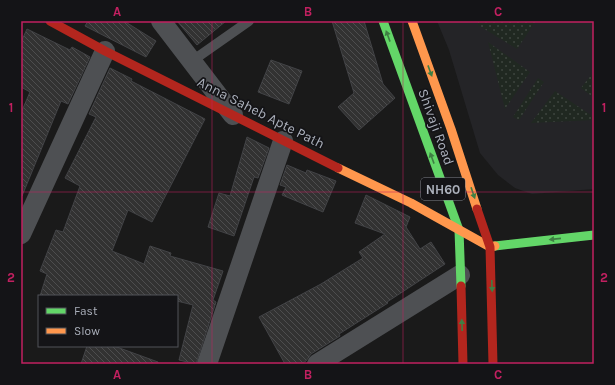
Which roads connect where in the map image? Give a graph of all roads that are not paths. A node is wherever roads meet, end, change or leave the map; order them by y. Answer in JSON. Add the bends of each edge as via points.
{"nodes":[{"id":1,"x":50,"y":21,"type":"edge"},
{"id":2,"x":161,"y":21,"type":"edge"},
{"id":3,"x":249,"y":21,"type":"edge"},
{"id":4,"x":383,"y":21,"type":"edge"},
{"id":5,"x":412,"y":21,"type":"edge"},
{"id":6,"x":105,"y":50,"type":"junction"},
{"id":7,"x":192,"y":61,"type":"junction"},
{"id":8,"x":234,"y":115,"type":"junction"},
{"id":9,"x":283,"y":140,"type":"junction"},
{"id":10,"x":459,"y":230,"type":"junction"},
{"id":11,"x":21,"y":234,"type":"edge"},
{"id":12,"x":594,"y":235,"type":"edge"},
{"id":13,"x":490,"y":247,"type":"junction"},
{"id":14,"x":460,"y":275,"type":"junction"},
{"id":15,"x":207,"y":364,"type":"edge"},
{"id":16,"x":317,"y":364,"type":"edge"},
{"id":17,"x":463,"y":364,"type":"edge"},
{"id":18,"x":493,"y":364,"type":"edge"}],
"edges":[{"from":1,"to":6,"type":"main road","name":"Anna Saheb Apte Path"},
{"from":2,"to":7,"type":"street"},
{"from":3,"to":7,"type":"lane"},
{"from":10,"to":4,"type":"main road","name":"Shivaji Road","number":"NH60","one_way":true},
{"from":5,"to":13,"type":"main road","name":"Shivaji Road","number":"NH60","one_way":true},
{"from":6,"to":8,"type":"main road","name":"Anna Saheb Apte Path"},
{"from":6,"to":11,"type":"street"},
{"from":7,"to":8,"type":"street"},
{"from":8,"to":9,"type":"main road","name":"Anna Saheb Apte Path"},
{"from":9,"to":10,"type":"main road","name":"Anna Saheb Apte Path","via":[[411,202]]},
{"from":9,"to":15,"type":"street"},
{"from":10,"to":13,"type":"main road","name":"Anna Saheb Apte Path"},
{"from":10,"to":14,"type":"main road","name":"Shivaji Road","number":"NH60"},
{"from":12,"to":13,"type":"main road","one_way":true},
{"from":13,"to":18,"type":"main road","name":"Shivaji Road","number":"NH60","one_way":true},
{"from":14,"to":16,"type":"street"},
{"from":17,"to":14,"type":"main road","name":"Shivaji Road","number":"NH60","one_way":true}]}
